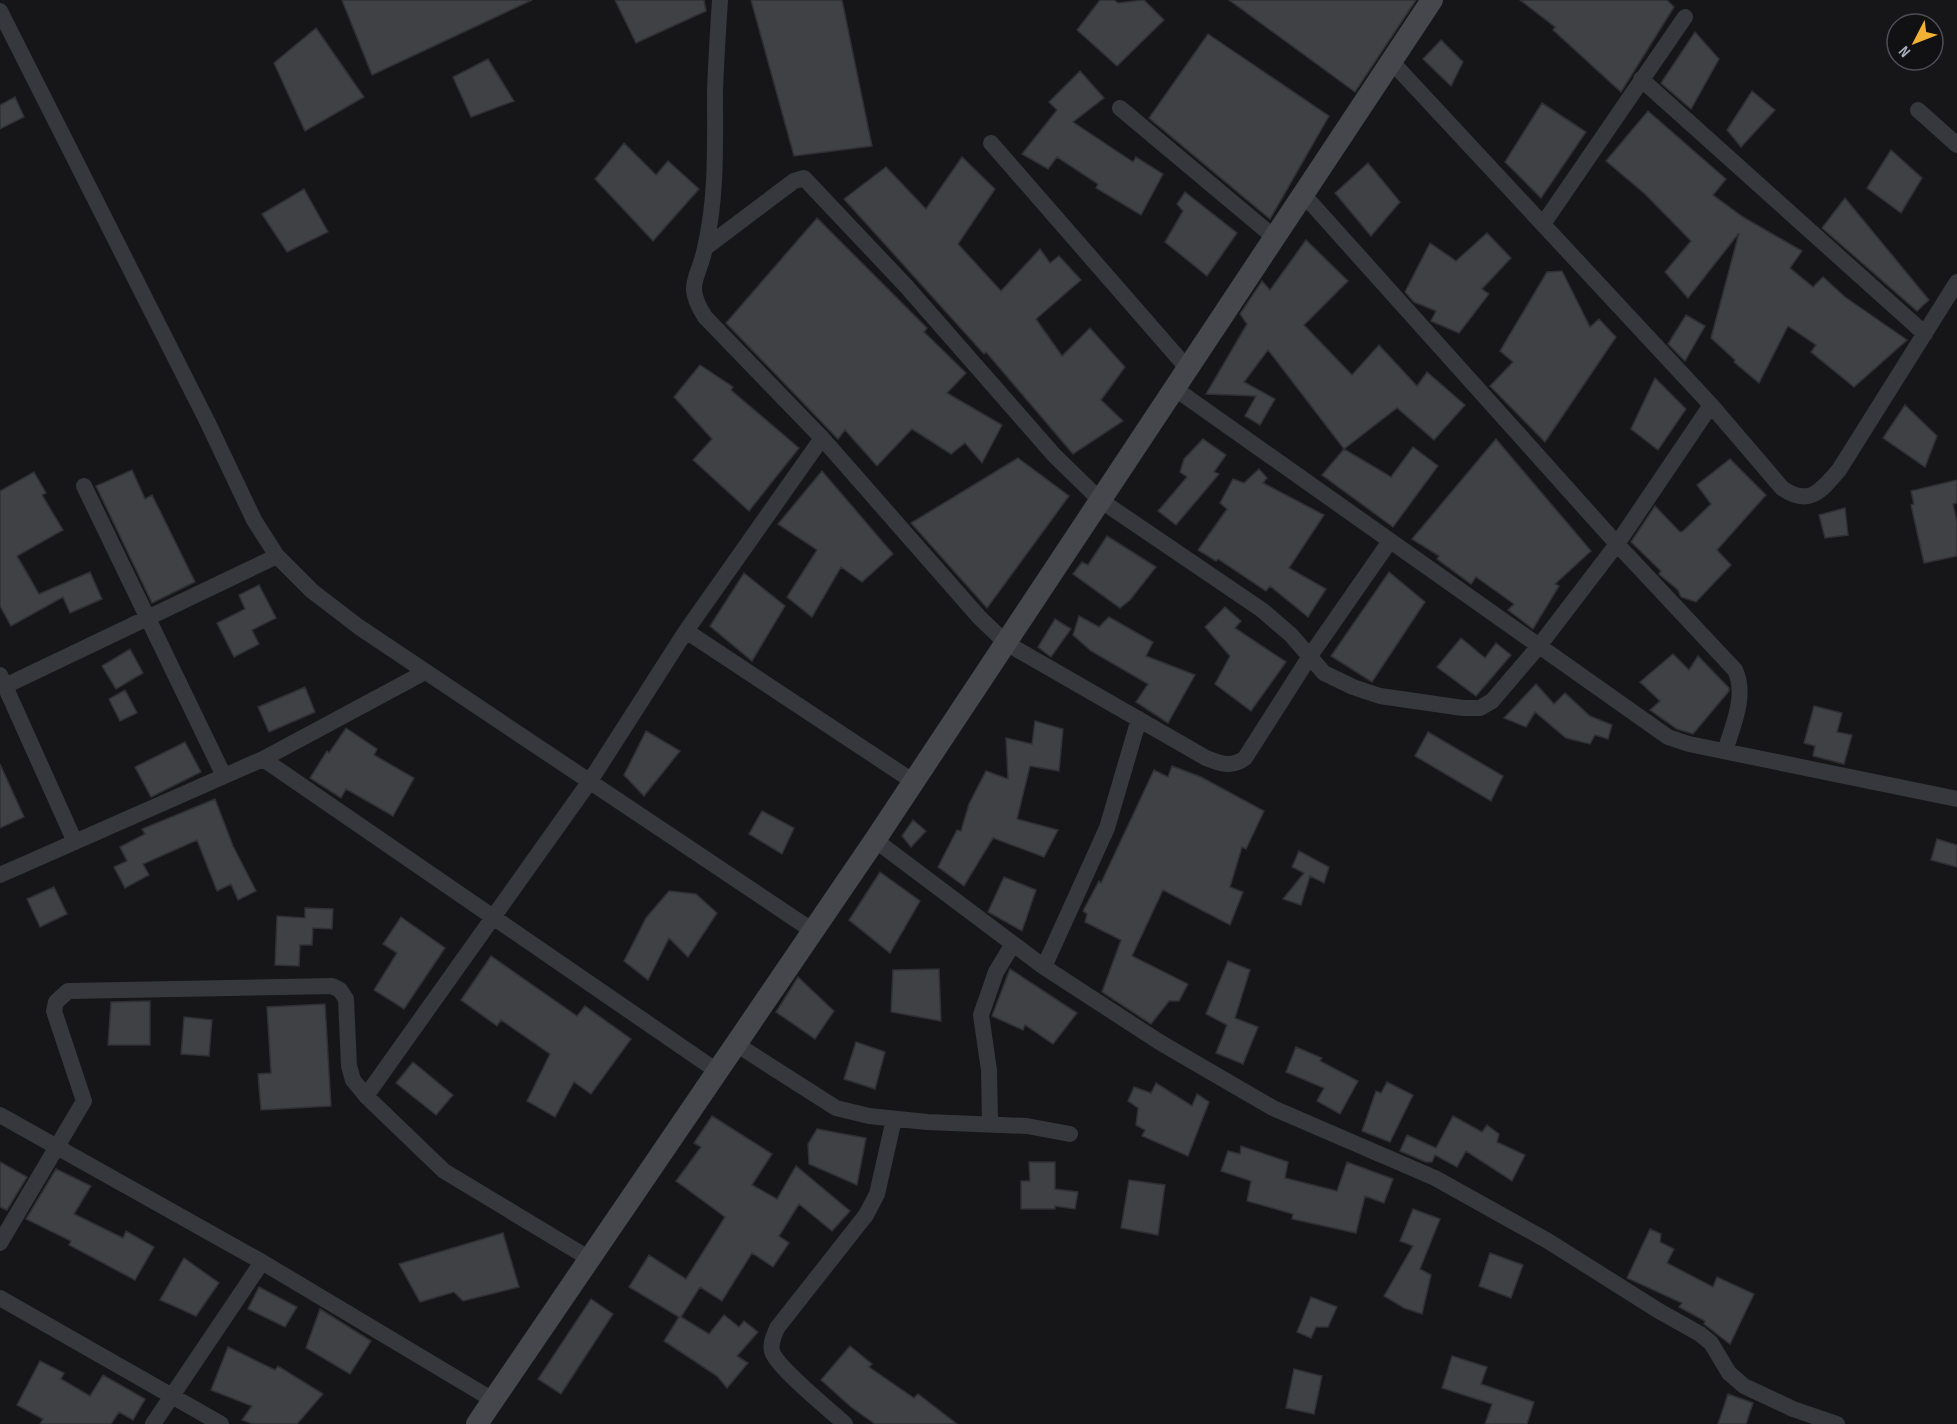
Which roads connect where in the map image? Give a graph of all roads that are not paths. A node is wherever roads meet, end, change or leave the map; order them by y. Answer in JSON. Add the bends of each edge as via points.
{"nodes":[{"id":1,"x":720,"y":0,"type":"edge"},
{"id":2,"x":1432,"y":0,"type":"edge"},
{"id":3,"x":0,"y":11,"type":"edge"},
{"id":4,"x":1685,"y":17,"type":"dead end"},
{"id":5,"x":1391,"y":61,"type":"junction"},
{"id":6,"x":1641,"y":79,"type":"junction"},
{"id":7,"x":1120,"y":108,"type":"dead end"},
{"id":8,"x":1918,"y":110,"type":"dead end"},
{"id":9,"x":990,"y":143,"type":"dead end"},
{"id":10,"x":1957,"y":145,"type":"edge"},
{"id":11,"x":1303,"y":194,"type":"junction"},
{"id":12,"x":1543,"y":224,"type":"junction"},
{"id":13,"x":1274,"y":237,"type":"junction"},
{"id":14,"x":705,"y":248,"type":"junction"},
{"id":15,"x":1957,"y":282,"type":"edge"},
{"id":16,"x":1925,"y":334,"type":"junction"},
{"id":17,"x":1188,"y":369,"type":"junction"},
{"id":18,"x":1174,"y":388,"type":"junction"},
{"id":19,"x":1711,"y":405,"type":"junction"},
{"id":20,"x":822,"y":438,"type":"junction"},
{"id":21,"x":84,"y":486,"type":"dead end"},
{"id":22,"x":1100,"y":500,"type":"junction"},
{"id":23,"x":1390,"y":541,"type":"junction"},
{"id":24,"x":1617,"y":544,"type":"junction"},
{"id":25,"x":277,"y":556,"type":"junction"},
{"id":26,"x":147,"y":618,"type":"junction"},
{"id":27,"x":686,"y":631,"type":"junction"},
{"id":28,"x":1006,"y":643,"type":"junction"},
{"id":29,"x":1539,"y":646,"type":"junction"},
{"id":30,"x":1310,"y":656,"type":"junction"},
{"id":31,"x":425,"y":672,"type":"junction"},
{"id":32,"x":2,"y":680,"type":"edge"},
{"id":33,"x":1139,"y":719,"type":"junction"},
{"id":34,"x":1725,"y":751,"type":"junction"},
{"id":35,"x":263,"y":759,"type":"junction"},
{"id":36,"x":224,"y":776,"type":"junction"},
{"id":37,"x":590,"y":781,"type":"junction"},
{"id":38,"x":914,"y":782,"type":"junction"},
{"id":39,"x":1957,"y":799,"type":"edge"},
{"id":40,"x":875,"y":840,"type":"junction"},
{"id":41,"x":75,"y":842,"type":"junction"},
{"id":42,"x":0,"y":875,"type":"edge"},
{"id":43,"x":492,"y":916,"type":"junction"},
{"id":44,"x":813,"y":931,"type":"junction"},
{"id":45,"x":1013,"y":944,"type":"junction"},
{"id":46,"x":1044,"y":967,"type":"junction"},
{"id":47,"x":736,"y":1044,"type":"junction"},
{"id":48,"x":717,"y":1071,"type":"junction"},
{"id":49,"x":366,"y":1096,"type":"junction"},
{"id":50,"x":0,"y":1115,"type":"edge"},
{"id":51,"x":894,"y":1119,"type":"junction"},
{"id":52,"x":990,"y":1123,"type":"junction"},
{"id":53,"x":1070,"y":1134,"type":"dead end"},
{"id":54,"x":56,"y":1147,"type":"junction"},
{"id":55,"x":0,"y":1243,"type":"edge"},
{"id":56,"x":590,"y":1259,"type":"junction"},
{"id":57,"x":262,"y":1262,"type":"junction"},
{"id":58,"x":0,"y":1298,"type":"edge"},
{"id":59,"x":172,"y":1396,"type":"junction"},
{"id":60,"x":493,"y":1400,"type":"junction"},
{"id":61,"x":153,"y":1424,"type":"edge"},
{"id":62,"x":221,"y":1424,"type":"edge"},
{"id":63,"x":477,"y":1424,"type":"edge"},
{"id":64,"x":845,"y":1424,"type":"edge"},
{"id":65,"x":1837,"y":1424,"type":"edge"}],
"edges":[{"from":1,"to":14,"type":"street","via":[[715,167]]},
{"from":2,"to":5,"type":"street"},
{"from":3,"to":25,"type":"street","via":[[255,520]]},
{"from":4,"to":6,"type":"street"},
{"from":5,"to":11,"type":"street"},
{"from":5,"to":12,"type":"street"},
{"from":6,"to":12,"type":"street"},
{"from":6,"to":16,"type":"street"},
{"from":7,"to":13,"type":"street"},
{"from":8,"to":10,"type":"street"},
{"from":9,"to":17,"type":"street"},
{"from":11,"to":13,"type":"street"},
{"from":11,"to":24,"type":"street"},
{"from":12,"to":19,"type":"street"},
{"from":13,"to":17,"type":"street"},
{"from":14,"to":20,"type":"street","via":[[693,297],[705,317]]},
{"from":14,"to":22,"type":"street","via":[[794,181],[804,178],[906,286],[1054,455]]},
{"from":15,"to":16,"type":"street"},
{"from":16,"to":19,"type":"street","via":[[1839,470],[1821,491],[1806,497],[1782,488]]},
{"from":17,"to":18,"type":"street"},
{"from":18,"to":22,"type":"street"},
{"from":18,"to":23,"type":"street"},
{"from":19,"to":24,"type":"street"},
{"from":20,"to":27,"type":"street"},
{"from":20,"to":28,"type":"street"},
{"from":21,"to":26,"type":"street"},
{"from":22,"to":28,"type":"street"},
{"from":22,"to":30,"type":"street","via":[[1262,610],[1292,634]]},
{"from":23,"to":29,"type":"street"},
{"from":23,"to":30,"type":"street"},
{"from":24,"to":29,"type":"street"},
{"from":24,"to":34,"type":"street","via":[[1735,669],[1741,681],[1741,696]]},
{"from":25,"to":26,"type":"street"},
{"from":25,"to":31,"type":"street","via":[[312,591]]},
{"from":26,"to":32,"type":"street"},
{"from":26,"to":36,"type":"street"},
{"from":27,"to":37,"type":"street"},
{"from":27,"to":38,"type":"street"},
{"from":28,"to":33,"type":"street"},
{"from":28,"to":38,"type":"street"},
{"from":29,"to":30,"type":"street","via":[[1492,701],[1480,708],[1380,696],[1324,673]]},
{"from":29,"to":34,"type":"street","via":[[1668,737]]},
{"from":30,"to":33,"type":"street","via":[[1245,758],[1236,764],[1223,765],[1206,758]]},
{"from":31,"to":35,"type":"street"},
{"from":31,"to":37,"type":"street"},
{"from":32,"to":41,"type":"street"},
{"from":33,"to":46,"type":"street","via":[[1107,828]]},
{"from":34,"to":39,"type":"street"},
{"from":35,"to":36,"type":"street"},
{"from":35,"to":43,"type":"street"},
{"from":36,"to":41,"type":"street"},
{"from":37,"to":43,"type":"street"},
{"from":37,"to":44,"type":"street"},
{"from":38,"to":40,"type":"street"},
{"from":40,"to":44,"type":"street"},
{"from":40,"to":45,"type":"street"},
{"from":41,"to":42,"type":"street"},
{"from":43,"to":48,"type":"street"},
{"from":43,"to":49,"type":"street"},
{"from":44,"to":47,"type":"street"},
{"from":45,"to":46,"type":"street"},
{"from":45,"to":52,"type":"street","via":[[996,972],[981,1015],[989,1070]]},
{"from":46,"to":65,"type":"street","via":[[1161,1043],[1273,1108],[1436,1178],[1548,1241],[1700,1334],[1711,1343],[1729,1373],[1744,1386]]},
{"from":47,"to":48,"type":"street"},
{"from":47,"to":51,"type":"street","via":[[836,1108]]},
{"from":48,"to":56,"type":"street"},
{"from":49,"to":54,"type":"street","via":[[353,1080],[349,1066],[346,999],[332,986],[68,991],[56,1002],[54,1011],[84,1101]]},
{"from":49,"to":56,"type":"street","via":[[444,1171]]},
{"from":50,"to":54,"type":"street"},
{"from":51,"to":52,"type":"street"},
{"from":51,"to":64,"type":"street","via":[[877,1194],[866,1215],[777,1328],[772,1341],[772,1352],[781,1365]]},
{"from":52,"to":53,"type":"street"},
{"from":54,"to":55,"type":"street"},
{"from":54,"to":57,"type":"street"},
{"from":56,"to":60,"type":"street"},
{"from":57,"to":59,"type":"street"},
{"from":57,"to":60,"type":"street"},
{"from":58,"to":59,"type":"street"},
{"from":59,"to":61,"type":"street"},
{"from":59,"to":62,"type":"street"},
{"from":60,"to":63,"type":"street"}]}
